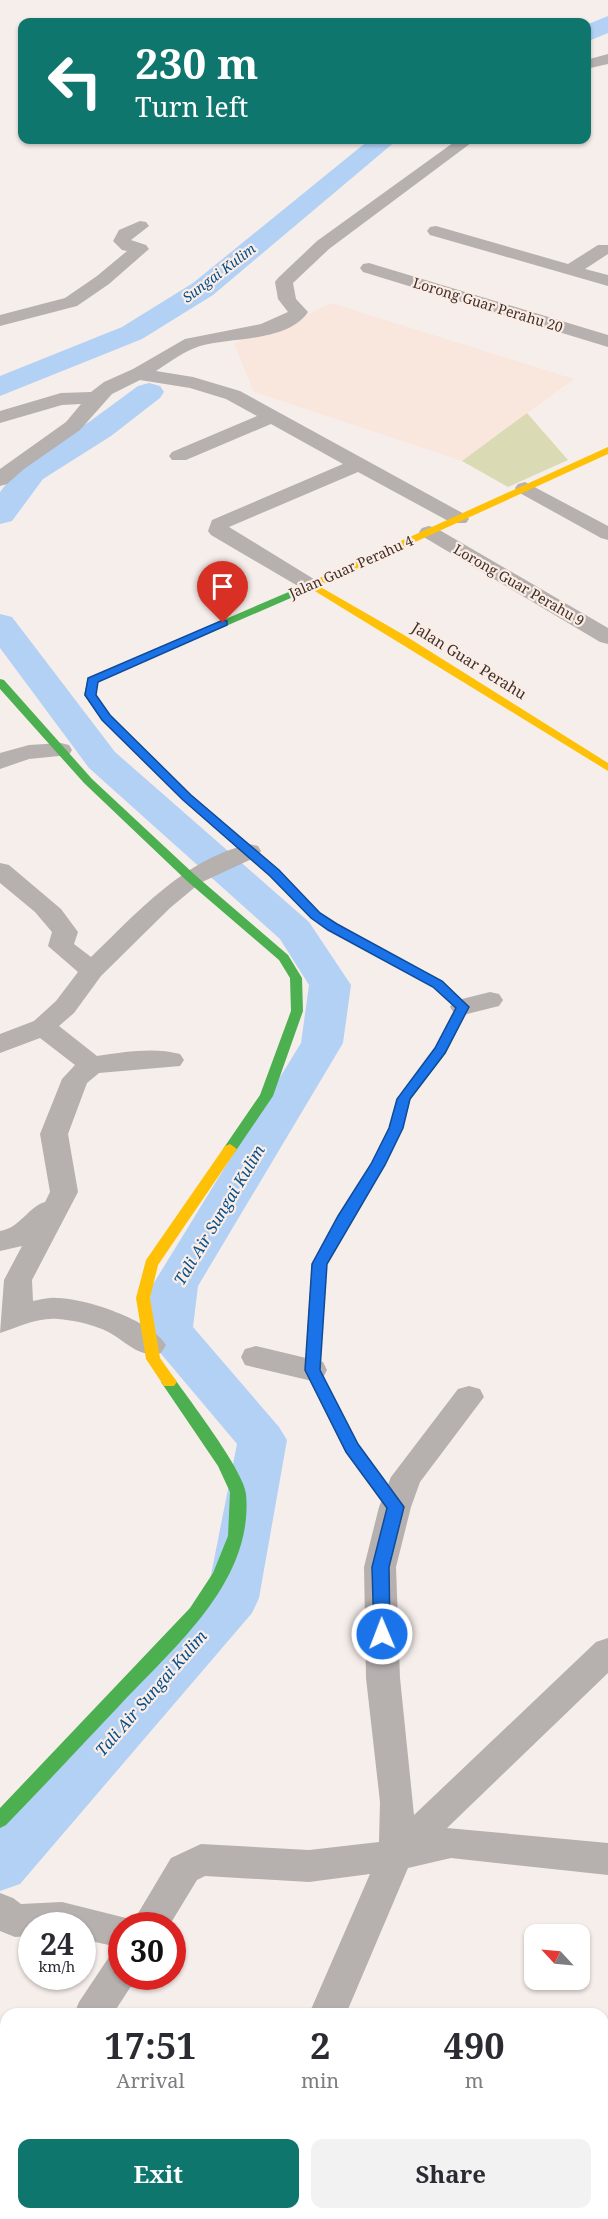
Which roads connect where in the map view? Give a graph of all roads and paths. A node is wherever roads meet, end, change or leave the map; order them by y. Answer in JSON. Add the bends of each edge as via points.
{"nodes":[{"id":1,"x":608,"y":59,"type":"edge"},
{"id":2,"x":591,"y":64,"type":"edge"},
{"id":3,"x":462,"y":144,"type":"edge"},
{"id":4,"x":140,"y":226,"type":"dead end"},
{"id":5,"x":436,"y":231,"type":"dead end"},
{"id":6,"x":604,"y":249,"type":"dead end"},
{"id":7,"x":369,"y":268,"type":"dead end"},
{"id":8,"x":571,"y":270,"type":"junction"},
{"id":9,"x":608,"y":281,"type":"edge"},
{"id":10,"x":0,"y":321,"type":"edge"},
{"id":11,"x":608,"y":341,"type":"edge"},
{"id":12,"x":138,"y":374,"type":"junction"},
{"id":13,"x":96,"y":398,"type":"junction"},
{"id":14,"x":0,"y":417,"type":"edge"},
{"id":15,"x":271,"y":417,"type":"junction"},
{"id":16,"x":608,"y":450,"type":"edge"},
{"id":17,"x":179,"y":456,"type":"dead end"},
{"id":18,"x":357,"y":465,"type":"junction"},
{"id":19,"x":0,"y":480,"type":"edge"},
{"id":20,"x":525,"y":488,"type":"junction"},
{"id":21,"x":459,"y":519,"type":"junction"},
{"id":22,"x":429,"y":532,"type":"junction"},
{"id":23,"x":608,"y":534,"type":"edge"},
{"id":24,"x":310,"y":585,"type":"junction"},
{"id":25,"x":608,"y":637,"type":"edge"},
{"id":26,"x":0,"y":682,"type":"edge"},
{"id":27,"x":61,"y":750,"type":"junction"},
{"id":28,"x":0,"y":762,"type":"edge"},
{"id":29,"x":608,"y":768,"type":"edge"},
{"id":30,"x":244,"y":854,"type":"junction"},
{"id":31,"x":0,"y":870,"type":"edge"},
{"id":32,"x":194,"y":878,"type":"junction"},
{"id":33,"x":92,"y":970,"type":"junction"},
{"id":34,"x":490,"y":1000,"type":"dead end"},
{"id":35,"x":463,"y":1007,"type":"junction"},
{"id":36,"x":43,"y":1027,"type":"junction"},
{"id":37,"x":0,"y":1044,"type":"edge"},
{"id":38,"x":171,"y":1060,"type":"dead end"},
{"id":39,"x":92,"y":1065,"type":"junction"},
{"id":40,"x":64,"y":1192,"type":"junction"},
{"id":41,"x":0,"y":1241,"type":"edge"},
{"id":42,"x":9,"y":1317,"type":"edge"},
{"id":43,"x":151,"y":1345,"type":"junction"},
{"id":44,"x":256,"y":1357,"type":"dead end"},
{"id":45,"x":312,"y":1370,"type":"junction"},
{"id":46,"x":469,"y":1398,"type":"dead end"},
{"id":47,"x":396,"y":1507,"type":"junction"},
{"id":48,"x":608,"y":1652,"type":"edge"},
{"id":49,"x":0,"y":1820,"type":"edge"},
{"id":50,"x":396,"y":1855,"type":"junction"},
{"id":51,"x":608,"y":1859,"type":"edge"},
{"id":52,"x":158,"y":1912,"type":"edge"},
{"id":53,"x":8,"y":1915,"type":"edge"},
{"id":54,"x":108,"y":1929,"type":"edge"},
{"id":55,"x":108,"y":1990,"type":"edge"},
{"id":56,"x":96,"y":2008,"type":"edge"},
{"id":57,"x":331,"y":2008,"type":"edge"}],
"edges":[{"from":1,"to":2,"type":"street"},
{"from":3,"to":12,"type":"street","via":[[323,245],[284,282],[284,296],[299,312],[296,316],[273,327],[190,344]]},
{"from":4,"to":10,"type":"street","via":[[125,234],[122,241],[140,249],[84,294],[61,307]]},
{"from":5,"to":8,"type":"street"},
{"from":6,"to":8,"type":"street"},
{"from":7,"to":11,"type":"street","name":"Lorong Guar Perahu 20"},
{"from":8,"to":9,"type":"street"},
{"from":12,"to":13,"type":"street"},
{"from":12,"to":15,"type":"street","via":[[233,395]]},
{"from":13,"to":14,"type":"street","via":[[61,399]]},
{"from":13,"to":19,"type":"street","via":[[72,426],[16,464]]},
{"from":15,"to":17,"type":"street"},
{"from":15,"to":18,"type":"street"},
{"from":16,"to":20,"type":"street","name":"Jalan Guar Perahu 4"},
{"from":18,"to":21,"type":"street"},
{"from":18,"to":24,"type":"street","via":[[219,524],[218,531]]},
{"from":20,"to":21,"type":"street","name":"Jalan Guar Perahu 4"},
{"from":20,"to":23,"type":"street"},
{"from":21,"to":22,"type":"street","name":"Jalan Guar Perahu 4"},
{"from":22,"to":24,"type":"street","name":"Jalan Guar Perahu 4"},
{"from":22,"to":25,"type":"street","name":"Lorong Guar Perahu 9"},
{"from":24,"to":29,"type":"street","name":"Jalan Guar Perahu"},
{"from":24,"to":30,"type":"street","name":"Jalan Guar Perahu 4","via":[[92,680],[90,695],[106,718]]},
{"from":26,"to":27,"type":"street"},
{"from":27,"to":28,"type":"street","via":[[10,756]]},
{"from":27,"to":32,"type":"street","via":[[88,781]]},
{"from":30,"to":32,"type":"street"},
{"from":30,"to":35,"type":"street","via":[[316,916],[438,984]]},
{"from":31,"to":33,"type":"street","via":[[59,920],[65,932],[61,946]]},
{"from":32,"to":33,"type":"street"},
{"from":32,"to":43,"type":"street","via":[[284,958],[296,978],[297,1011],[266,1096],[151,1264],[143,1298]]},
{"from":33,"to":36,"type":"street"},
{"from":34,"to":35,"type":"street"},
{"from":35,"to":45,"type":"street","via":[[441,1050],[404,1099],[396,1128],[378,1165],[319,1264]]},
{"from":36,"to":37,"type":"street"},
{"from":36,"to":39,"type":"street"},
{"from":38,"to":39,"type":"street"},
{"from":39,"to":40,"type":"street","via":[[75,1079],[54,1134]]},
{"from":40,"to":41,"type":"street","via":[[38,1224],[14,1240]]},
{"from":40,"to":42,"type":"street","via":[[18,1280]]},
{"from":42,"to":43,"type":"street","via":[[57,1308],[109,1319]]},
{"from":43,"to":49,"type":"street","via":[[153,1359],[224,1463],[238,1492],[236,1536],[220,1575],[196,1613]]},
{"from":44,"to":45,"type":"street"},
{"from":45,"to":47,"type":"street","via":[[352,1448]]},
{"from":46,"to":47,"type":"street","via":[[407,1477]]},
{"from":47,"to":50,"type":"street","via":[[380,1567],[383,1678],[397,1802]]},
{"from":48,"to":50,"type":"street"},
{"from":50,"to":51,"type":"street","via":[[451,1843]]},
{"from":50,"to":52,"type":"street","via":[[309,1866],[201,1860],[184,1869]]},
{"from":50,"to":57,"type":"street"},
{"from":53,"to":54,"type":"street","via":[[62,1918]]},
{"from":55,"to":56,"type":"street"}]}
